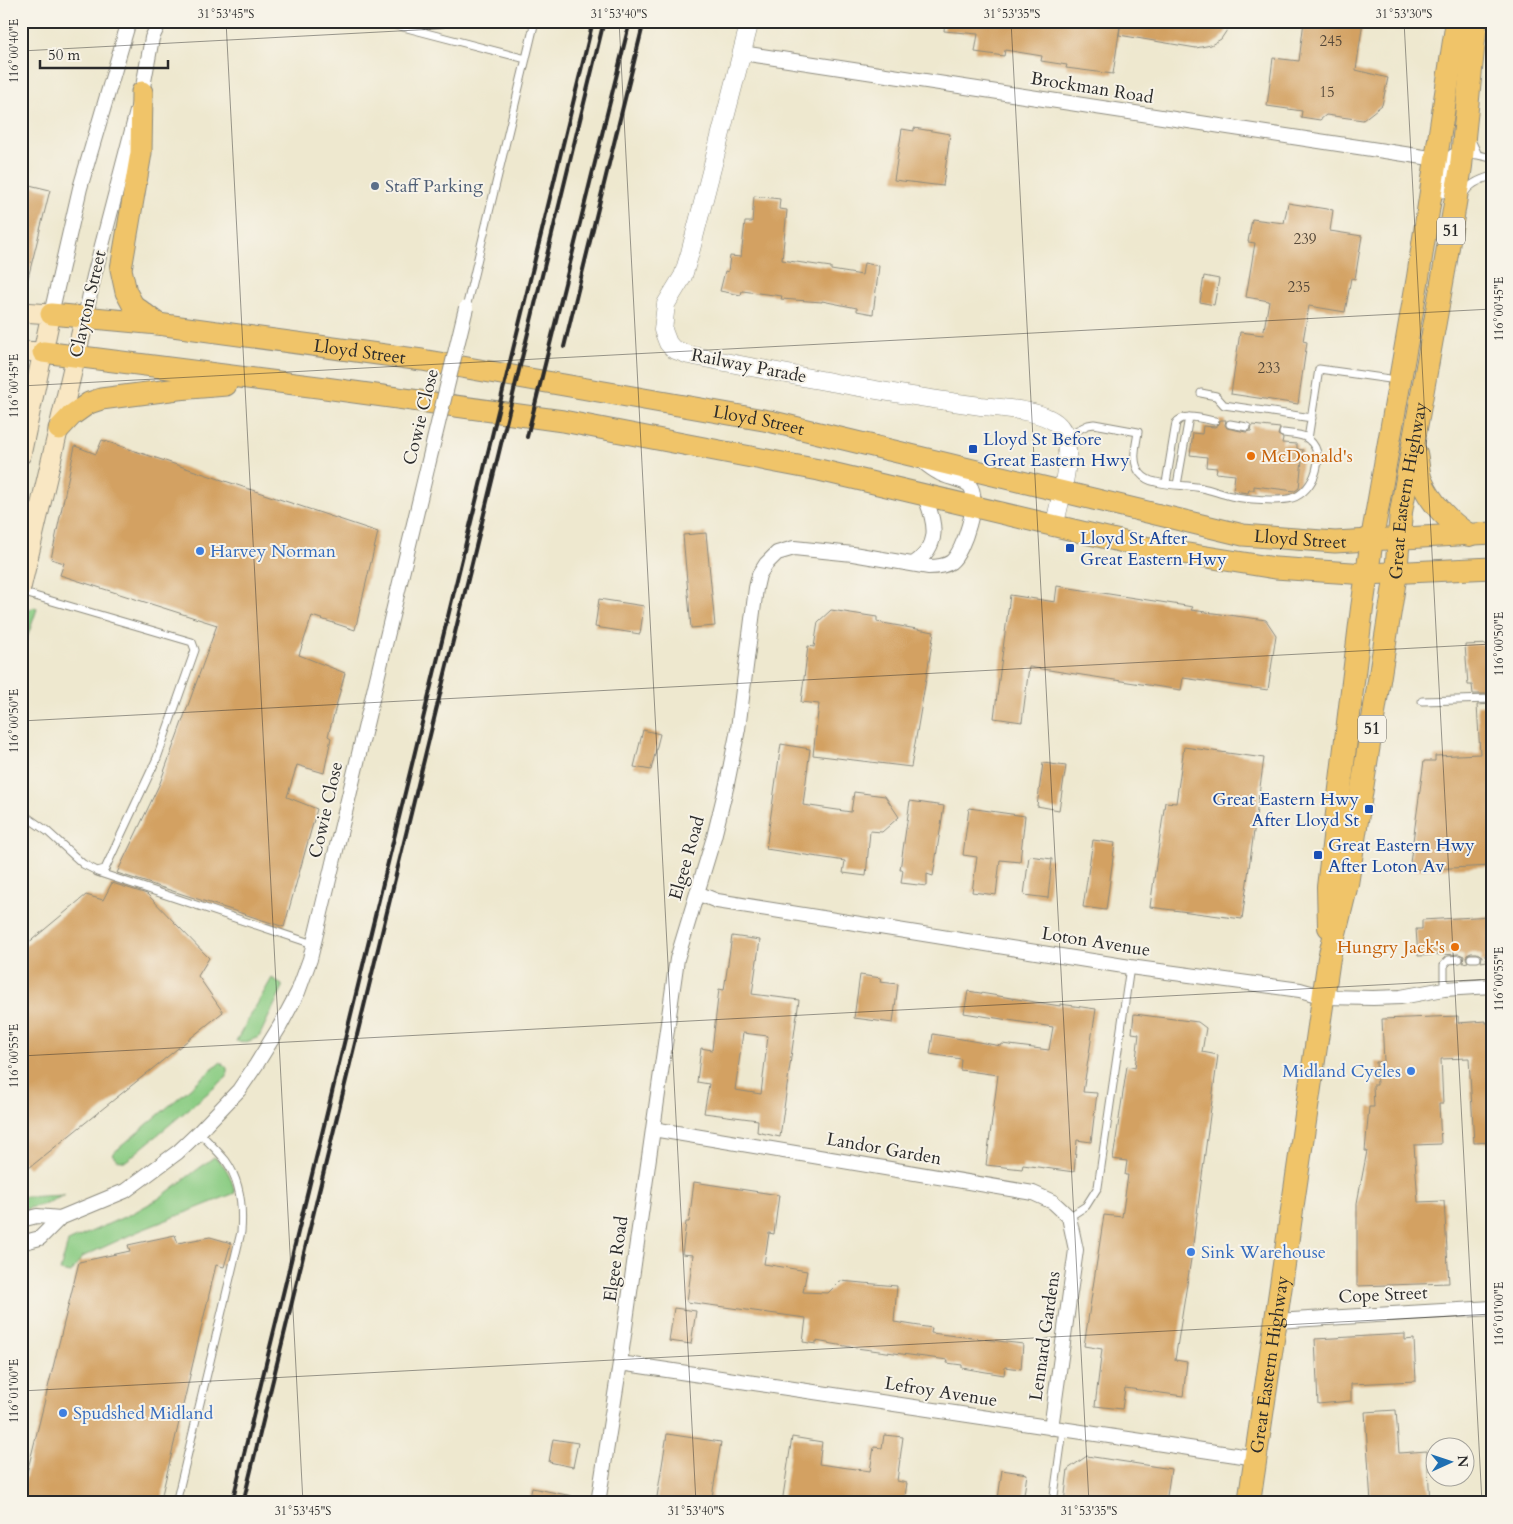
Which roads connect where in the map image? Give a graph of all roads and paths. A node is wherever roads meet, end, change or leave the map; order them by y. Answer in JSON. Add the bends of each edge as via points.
{"nodes":[{"id":1,"x":129,"y":21,"type":"edge"},
{"id":2,"x":160,"y":21,"type":"edge"},
{"id":3,"x":380,"y":21,"type":"edge"},
{"id":4,"x":535,"y":21,"type":"edge"},
{"id":5,"x":750,"y":21,"type":"edge"},
{"id":6,"x":1457,"y":21,"type":"edge"},
{"id":7,"x":1476,"y":21,"type":"edge"},
{"id":8,"x":742,"y":53,"type":"junction"},
{"id":9,"x":526,"y":59,"type":"junction"},
{"id":10,"x":142,"y":92,"type":"junction"},
{"id":11,"x":1470,"y":154,"type":"junction"},
{"id":12,"x":1492,"y":158,"type":"edge"},
{"id":13,"x":1437,"y":159,"type":"junction"},
{"id":14,"x":1492,"y":176,"type":"edge"},
{"id":15,"x":1438,"y":220,"type":"junction"},
{"id":16,"x":466,"y":308,"type":"joint"},
{"id":17,"x":21,"y":312,"type":"edge"},
{"id":18,"x":52,"y":314,"type":"junction"},
{"id":19,"x":85,"y":317,"type":"junction"},
{"id":20,"x":158,"y":324,"type":"junction"},
{"id":21,"x":21,"y":351,"type":"edge"},
{"id":22,"x":43,"y":352,"type":"junction"},
{"id":23,"x":76,"y":356,"type":"junction"},
{"id":24,"x":1401,"y":380,"type":"junction"},
{"id":25,"x":318,"y":387,"type":"junction"},
{"id":26,"x":1201,"y":393,"type":"dead end"},
{"id":27,"x":1188,"y":417,"type":"junction"},
{"id":28,"x":1312,"y":418,"type":"junction"},
{"id":29,"x":1215,"y":421,"type":"dead end"},
{"id":30,"x":1230,"y":424,"type":"dead end"},
{"id":31,"x":1247,"y":427,"type":"dead end"},
{"id":32,"x":59,"y":429,"type":"junction"},
{"id":33,"x":1283,"y":433,"type":"dead end"},
{"id":34,"x":1065,"y":436,"type":"junction"},
{"id":35,"x":1308,"y":439,"type":"junction"},
{"id":36,"x":1413,"y":440,"type":"junction"},
{"id":37,"x":21,"y":455,"type":"edge"},
{"id":38,"x":911,"y":455,"type":"junction"},
{"id":39,"x":1166,"y":484,"type":"junction"},
{"id":40,"x":1177,"y":485,"type":"junction"},
{"id":41,"x":1061,"y":490,"type":"junction"},
{"id":42,"x":924,"y":495,"type":"junction"},
{"id":43,"x":972,"y":507,"type":"junction"},
{"id":44,"x":1054,"y":526,"type":"junction"},
{"id":45,"x":1492,"y":534,"type":"edge"},
{"id":46,"x":1469,"y":535,"type":"junction"},
{"id":47,"x":1400,"y":538,"type":"junction"},
{"id":48,"x":1372,"y":539,"type":"junction"},
{"id":49,"x":914,"y":564,"type":"junction"},
{"id":50,"x":1492,"y":568,"type":"edge"},
{"id":51,"x":1396,"y":573,"type":"junction"},
{"id":52,"x":1367,"y":574,"type":"junction"},
{"id":53,"x":21,"y":590,"type":"edge"},
{"id":54,"x":1491,"y":699,"type":"edge"},
{"id":55,"x":1422,"y":701,"type":"dead end"},
{"id":56,"x":21,"y":813,"type":"edge"},
{"id":57,"x":97,"y":872,"type":"junction"},
{"id":58,"x":697,"y":893,"type":"junction"},
{"id":59,"x":313,"y":944,"type":"junction"},
{"id":60,"x":1329,"y":958,"type":"junction"},
{"id":61,"x":1459,"y":959,"type":"dead end"},
{"id":62,"x":1130,"y":967,"type":"junction"},
{"id":63,"x":1492,"y":986,"type":"edge"},
{"id":64,"x":1444,"y":989,"type":"junction"},
{"id":65,"x":1324,"y":997,"type":"junction"},
{"id":66,"x":653,"y":1129,"type":"junction"},
{"id":67,"x":199,"y":1132,"type":"junction"},
{"id":68,"x":1069,"y":1217,"type":"junction"},
{"id":69,"x":60,"y":1218,"type":"junction"},
{"id":70,"x":21,"y":1220,"type":"edge"},
{"id":71,"x":21,"y":1243,"type":"edge"},
{"id":72,"x":1492,"y":1308,"type":"edge"},
{"id":73,"x":1276,"y":1321,"type":"junction"},
{"id":74,"x":620,"y":1363,"type":"junction"},
{"id":75,"x":1057,"y":1429,"type":"junction"},
{"id":76,"x":1256,"y":1458,"type":"junction"},
{"id":77,"x":176,"y":1503,"type":"edge"},
{"id":78,"x":598,"y":1503,"type":"edge"},
{"id":79,"x":1053,"y":1503,"type":"edge"},
{"id":80,"x":1249,"y":1503,"type":"edge"}],
"edges":[{"from":1,"to":18,"type":"street","name":"Clayton Street","via":[[80,188]]},
{"from":2,"to":10,"type":"street","name":"Clayton Street","via":[[152,38]]},
{"from":3,"to":9,"type":"lane"},
{"from":4,"to":9,"type":"lane"},
{"from":5,"to":8,"type":"street","name":"Railway Parade"},
{"from":6,"to":13,"type":"highway","name":"Great Eastern Highway","number":"51"},
{"from":7,"to":11,"type":"highway","name":"Great Eastern Highway","number":"51","via":[[1465,115]]},
{"from":8,"to":13,"type":"street","name":"Brockman Road"},
{"from":8,"to":34,"type":"street","name":"Railway Parade","via":[[690,253],[683,276],[664,310],[662,330],[673,349],[708,359],[870,390],[1046,416],[1062,428]]},
{"from":9,"to":16,"type":"lane"},
{"from":10,"to":19,"type":"street","name":"Clayton Street"},
{"from":10,"to":20,"type":"main road","via":[[142,153],[121,269],[126,292],[133,305]]},
{"from":11,"to":12,"type":"lane"},
{"from":11,"to":15,"type":"highway","name":"Great Eastern Highway","number":"51"},
{"from":13,"to":15,"type":"highway","name":"Great Eastern Highway","number":"51"},
{"from":14,"to":15,"type":"lane","via":[[1479,180],[1466,190]]},
{"from":15,"to":24,"type":"highway","name":"Great Eastern Highway","number":"51"},
{"from":15,"to":36,"type":"highway","name":"Great Eastern Highway","number":"51"},
{"from":16,"to":59,"type":"street","name":"Cowie Close","bridge":true},
{"from":17,"to":18,"type":"main road","name":"Lloyd Street"},
{"from":18,"to":19,"type":"main road","name":"Lloyd Street"},
{"from":18,"to":22,"type":"main road","name":"Clayton Street"},
{"from":19,"to":20,"type":"main road","name":"Lloyd Street"},
{"from":19,"to":23,"type":"main road","name":"Clayton Street"},
{"from":20,"to":38,"type":"main road","name":"Lloyd Street","via":[[422,360],[570,385],[768,421]]},
{"from":21,"to":22,"type":"main road","name":"Lloyd Street"},
{"from":22,"to":23,"type":"main road","name":"Lloyd Street"},
{"from":22,"to":37,"type":"main road","name":"Clayton Street"},
{"from":23,"to":25,"type":"main road","name":"Lloyd Street"},
{"from":23,"to":32,"type":"main road","name":"Clayton Street"},
{"from":24,"to":28,"type":"lane","via":[[1319,369]]},
{"from":24,"to":48,"type":"highway","name":"Great Eastern Highway","number":"51"},
{"from":25,"to":32,"type":"main road","via":[[219,385],[101,399],[79,408]]},
{"from":25,"to":42,"type":"main road","name":"Lloyd Street","via":[[563,420],[819,470]]},
{"from":26,"to":28,"type":"lane","via":[[1216,396],[1224,405]]},
{"from":27,"to":29,"type":"lane"},
{"from":27,"to":39,"type":"lane","via":[[1182,417],[1176,423]]},
{"from":27,"to":40,"type":"lane"},
{"from":28,"to":35,"type":"lane"},
{"from":30,"to":31,"type":"lane"},
{"from":32,"to":53,"type":"main road","name":"Clayton Street"},
{"from":33,"to":35,"type":"lane"},
{"from":34,"to":39,"type":"lane","via":[[1094,424],[1138,432],[1134,456],[1138,468],[1150,480]]},
{"from":34,"to":41,"type":"street","via":[[1067,455]]},
{"from":35,"to":40,"type":"lane","via":[[1317,455],[1316,470],[1310,485],[1292,498],[1232,496]]},
{"from":36,"to":46,"type":"highway","via":[[1421,479],[1430,495],[1450,520]]},
{"from":36,"to":47,"type":"highway","name":"Great Eastern Highway","number":"51"},
{"from":38,"to":41,"type":"main road","name":"Lloyd Street"},
{"from":38,"to":43,"type":"street","name":"Elgee Road","via":[[938,473],[971,487],[974,496]]},
{"from":39,"to":40,"type":"lane"},
{"from":41,"to":44,"type":"street"},
{"from":41,"to":48,"type":"main road","name":"Lloyd Street","via":[[1243,535],[1335,542]]},
{"from":42,"to":43,"type":"main road","name":"Lloyd Street"},
{"from":42,"to":49,"type":"street","via":[[933,523],[931,547],[925,557]]},
{"from":43,"to":44,"type":"main road","name":"Lloyd Street"},
{"from":43,"to":49,"type":"street","name":"Elgee Road","via":[[966,536],[951,562],[929,567]]},
{"from":44,"to":52,"type":"main road","name":"Lloyd Street","via":[[1145,547],[1275,568]]},
{"from":45,"to":46,"type":"main road","name":"Lloyd Street"},
{"from":46,"to":47,"type":"main road","name":"Lloyd Street"},
{"from":47,"to":48,"type":"main road","name":"Lloyd Street"},
{"from":47,"to":51,"type":"highway","name":"Great Eastern Highway","number":"51"},
{"from":48,"to":52,"type":"highway","name":"Great Eastern Highway","number":"51"},
{"from":49,"to":58,"type":"street","name":"Elgee Road","via":[[794,548],[778,553],[766,564],[756,588],[738,729],[727,784]]},
{"from":50,"to":51,"type":"main road","name":"Lloyd Street"},
{"from":51,"to":52,"type":"main road","name":"Lloyd Street"},
{"from":51,"to":60,"type":"highway","name":"Great Eastern Highway","number":"51","via":[[1347,884]]},
{"from":52,"to":60,"type":"highway","name":"Great Eastern Highway","number":"51","via":[[1328,886]]},
{"from":53,"to":57,"type":"lane","via":[[192,642],[195,650],[157,758],[106,869]]},
{"from":54,"to":55,"type":"lane"},
{"from":56,"to":57,"type":"lane"},
{"from":57,"to":59,"type":"lane"},
{"from":58,"to":62,"type":"street","name":"Loton Avenue","via":[[716,901]]},
{"from":58,"to":66,"type":"street","name":"Elgee Road","via":[[677,959]]},
{"from":59,"to":67,"type":"street","name":"Cowie Close","via":[[298,992],[280,1026],[239,1090]]},
{"from":60,"to":65,"type":"highway","name":"Great Eastern Highway","number":"51"},
{"from":61,"to":64,"type":"lane","via":[[1448,960],[1444,965]]},
{"from":62,"to":65,"type":"street","name":"Loton Avenue","via":[[1300,990]]},
{"from":62,"to":68,"type":"lane","via":[[1098,1187],[1086,1206]]},
{"from":63,"to":64,"type":"street","name":"Loton Avenue"},
{"from":64,"to":65,"type":"street","name":"Loton Avenue","via":[[1401,997]]},
{"from":65,"to":73,"type":"highway","name":"Great Eastern Highway","number":"51"},
{"from":66,"to":68,"type":"street","name":"Landor Garden","via":[[1033,1193],[1053,1202]]},
{"from":66,"to":74,"type":"street","name":"Elgee Road"},
{"from":67,"to":69,"type":"street","name":"Cowie Close","via":[[178,1152],[125,1191]]},
{"from":67,"to":77,"type":"lane","via":[[234,1175],[242,1204],[242,1219]]},
{"from":68,"to":75,"type":"street","name":"Lennard Gardens","via":[[1076,1250]]},
{"from":69,"to":70,"type":"street","name":"Cowie Close","via":[[37,1216]]},
{"from":69,"to":71,"type":"street","name":"Cowie Close","via":[[40,1238]]},
{"from":72,"to":73,"type":"street","name":"Cope Street"},
{"from":73,"to":76,"type":"highway","name":"Great Eastern Highway","number":"51"},
{"from":74,"to":75,"type":"street","name":"Lefroy Avenue"},
{"from":74,"to":78,"type":"street","name":"Elgee Road"},
{"from":75,"to":76,"type":"street","name":"Lefroy Avenue"},
{"from":75,"to":79,"type":"lane","name":"Lennard Gardens"},
{"from":76,"to":80,"type":"highway","name":"Great Eastern Highway","number":"51"}]}
